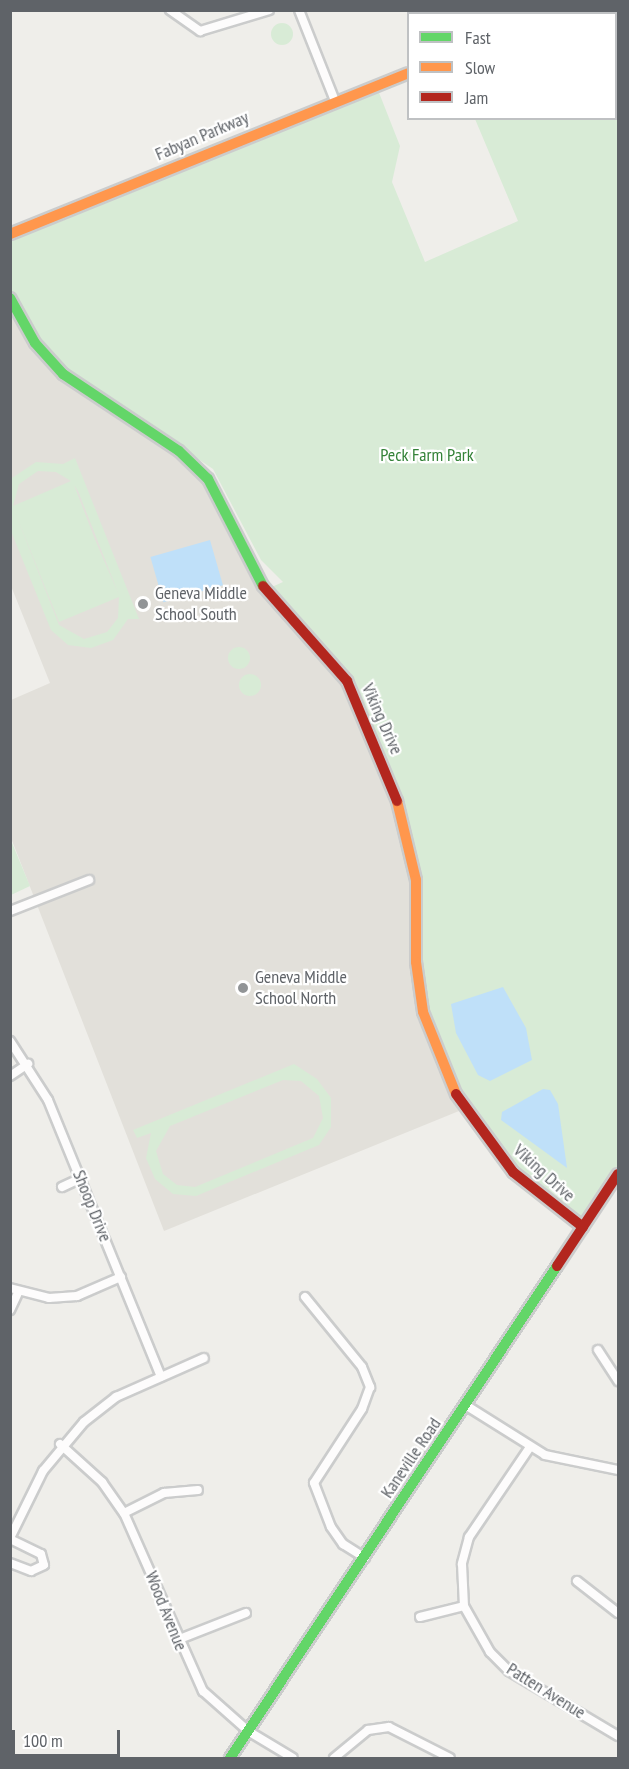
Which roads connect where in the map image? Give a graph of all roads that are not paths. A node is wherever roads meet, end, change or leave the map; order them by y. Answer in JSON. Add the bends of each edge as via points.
{"nodes":[{"id":1,"x":170,"y":10,"type":"edge"},
{"id":2,"x":269,"y":10,"type":"edge"},
{"id":3,"x":299,"y":10,"type":"edge"},
{"id":4,"x":407,"y":73,"type":"edge"},
{"id":5,"x":335,"y":101,"type":"junction"},
{"id":6,"x":10,"y":234,"type":"edge"},
{"id":7,"x":10,"y":298,"type":"edge"},
{"id":8,"x":89,"y":880,"type":"dead end"},
{"id":9,"x":10,"y":911,"type":"edge"},
{"id":10,"x":10,"y":1041,"type":"edge"},
{"id":11,"x":28,"y":1064,"type":"junction"},
{"id":12,"x":10,"y":1076,"type":"edge"},
{"id":13,"x":618,"y":1174,"type":"edge"},
{"id":14,"x":81,"y":1178,"type":"junction"},
{"id":15,"x":62,"y":1187,"type":"dead end"},
{"id":16,"x":583,"y":1227,"type":"junction"},
{"id":17,"x":121,"y":1277,"type":"junction"},
{"id":18,"x":10,"y":1288,"type":"edge"},
{"id":19,"x":18,"y":1293,"type":"junction"},
{"id":20,"x":305,"y":1297,"type":"dead end"},
{"id":21,"x":10,"y":1310,"type":"edge"},
{"id":22,"x":598,"y":1350,"type":"dead end"},
{"id":23,"x":204,"y":1358,"type":"dead end"},
{"id":24,"x":161,"y":1377,"type":"junction"},
{"id":25,"x":618,"y":1381,"type":"edge"},
{"id":26,"x":467,"y":1406,"type":"junction"},
{"id":27,"x":60,"y":1444,"type":"junction"},
{"id":28,"x":530,"y":1447,"type":"junction"},
{"id":29,"x":618,"y":1470,"type":"edge"},
{"id":30,"x":198,"y":1490,"type":"dead end"},
{"id":31,"x":124,"y":1513,"type":"junction"},
{"id":32,"x":10,"y":1538,"type":"edge"},
{"id":33,"x":365,"y":1558,"type":"junction"},
{"id":34,"x":10,"y":1563,"type":"edge"},
{"id":35,"x":577,"y":1581,"type":"dead end"},
{"id":36,"x":464,"y":1606,"type":"junction"},
{"id":37,"x":246,"y":1612,"type":"dead end"},
{"id":38,"x":618,"y":1613,"type":"edge"},
{"id":39,"x":420,"y":1617,"type":"dead end"},
{"id":40,"x":177,"y":1640,"type":"junction"},
{"id":41,"x":248,"y":1731,"type":"junction"},
{"id":42,"x":618,"y":1736,"type":"edge"},
{"id":43,"x":230,"y":1758,"type":"edge"},
{"id":44,"x":292,"y":1758,"type":"edge"},
{"id":45,"x":334,"y":1758,"type":"edge"},
{"id":46,"x":450,"y":1758,"type":"edge"}],
"edges":[{"from":1,"to":2,"type":"street","via":[[200,31]]},
{"from":3,"to":5,"type":"street"},
{"from":4,"to":5,"type":"main road","name":"Fabyan Parkway"},
{"from":5,"to":6,"type":"main road","name":"Fabyan Parkway"},
{"from":7,"to":16,"type":"main road","name":"Viking Drive","via":[[35,343],[63,374],[179,451],[208,478],[269,597],[347,681],[404,818],[416,880],[416,962],[423,1011],[442,1065],[464,1110],[513,1172]]},
{"from":8,"to":9,"type":"street"},
{"from":10,"to":11,"type":"street","name":"Shoop Drive"},
{"from":11,"to":12,"type":"street"},
{"from":11,"to":14,"type":"street","name":"Shoop Drive"},
{"from":13,"to":16,"type":"main road","name":"Kaneville Road"},
{"from":14,"to":15,"type":"street"},
{"from":14,"to":17,"type":"street","name":"Shoop Drive"},
{"from":16,"to":26,"type":"main road","name":"Kaneville Road"},
{"from":17,"to":19,"type":"street","via":[[77,1296]]},
{"from":17,"to":24,"type":"street","name":"Shoop Drive"},
{"from":18,"to":19,"type":"street"},
{"from":19,"to":21,"type":"street"},
{"from":20,"to":33,"type":"street","via":[[362,1366],[370,1387],[362,1409],[314,1483],[331,1527],[343,1544]]},
{"from":22,"to":25,"type":"street"},
{"from":23,"to":24,"type":"street"},
{"from":24,"to":27,"type":"street","via":[[116,1397]]},
{"from":26,"to":28,"type":"street"},
{"from":26,"to":33,"type":"main road","name":"Kaneville Road"},
{"from":27,"to":31,"type":"street","name":"Wood Avenue","via":[[102,1482]]},
{"from":27,"to":32,"type":"street"},
{"from":28,"to":29,"type":"street","via":[[566,1462]]},
{"from":28,"to":36,"type":"street","name":"Patten Avenue","via":[[469,1537],[462,1564]]},
{"from":30,"to":31,"type":"street","via":[[164,1493]]},
{"from":31,"to":40,"type":"street","name":"Wood Avenue"},
{"from":32,"to":34,"type":"street","via":[[41,1554],[44,1565],[36,1571]]},
{"from":33,"to":41,"type":"main road","name":"Kaneville Road"},
{"from":35,"to":38,"type":"street"},
{"from":36,"to":39,"type":"street"},
{"from":36,"to":42,"type":"street","name":"Patten Avenue","via":[[490,1652],[509,1671]]},
{"from":37,"to":40,"type":"street"},
{"from":40,"to":41,"type":"street","name":"Wood Avenue","via":[[203,1691]]},
{"from":41,"to":43,"type":"main road","name":"Kaneville Road"},
{"from":41,"to":44,"type":"street","name":"Wood Avenue"},
{"from":45,"to":46,"type":"street","via":[[368,1730],[390,1727]]}]}
